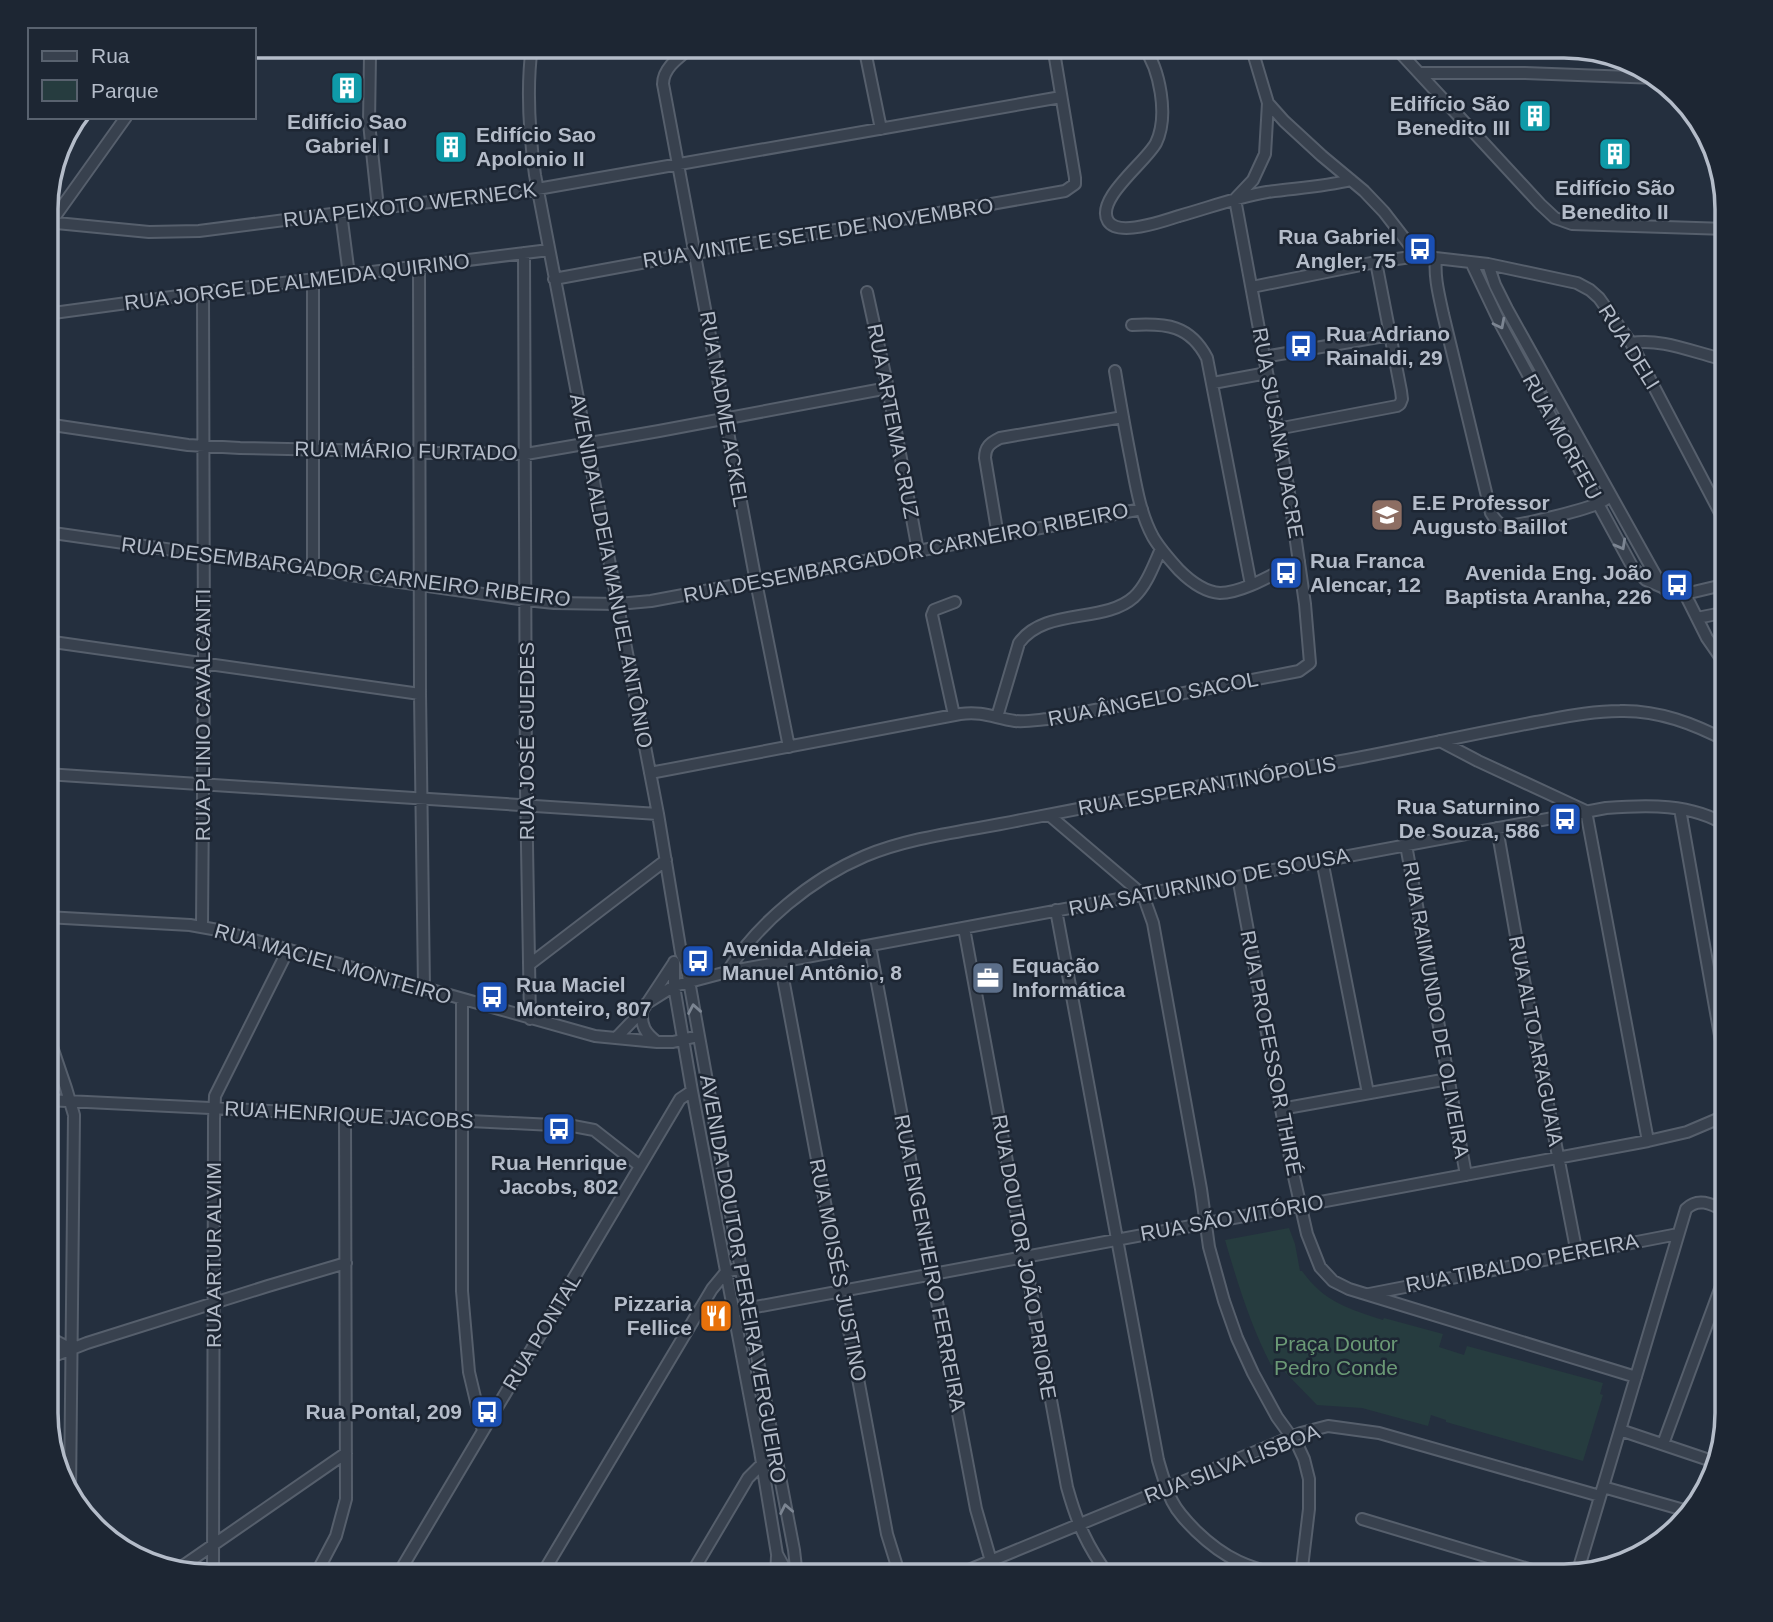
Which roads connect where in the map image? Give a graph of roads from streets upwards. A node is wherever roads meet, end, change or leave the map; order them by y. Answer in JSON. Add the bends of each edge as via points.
{"nodes":[{"id":1,"x":371,"y":58,"type":"edge"},
{"id":2,"x":530,"y":58,"type":"edge"},
{"id":3,"x":680,"y":58,"type":"edge"},
{"id":4,"x":869,"y":58,"type":"edge"},
{"id":5,"x":1055,"y":58,"type":"edge"},
{"id":6,"x":1149,"y":58,"type":"edge"},
{"id":7,"x":1255,"y":58,"type":"edge"},
{"id":8,"x":1406,"y":58,"type":"edge"},
{"id":9,"x":1419,"y":72,"type":"junction"},
{"id":10,"x":1639,"y":77,"type":"edge"},
{"id":11,"x":1061,"y":97,"type":"junction"},
{"id":12,"x":1268,"y":103,"type":"junction"},
{"id":13,"x":125,"y":119,"type":"edge"},
{"id":14,"x":881,"y":129,"type":"junction"},
{"id":15,"x":678,"y":164,"type":"junction"},
{"id":16,"x":1351,"y":180,"type":"junction"},
{"id":17,"x":539,"y":189,"type":"junction"},
{"id":18,"x":1236,"y":200,"type":"junction"},
{"id":19,"x":377,"y":208,"type":"junction"},
{"id":20,"x":58,"y":209,"type":"edge"},
{"id":21,"x":341,"y":213,"type":"junction"},
{"id":22,"x":58,"y":223,"type":"edge"},
{"id":23,"x":1715,"y":229,"type":"edge"},
{"id":24,"x":549,"y":250,"type":"junction"},
{"id":25,"x":524,"y":253,"type":"junction"},
{"id":26,"x":695,"y":253,"type":"junction"},
{"id":27,"x":1418,"y":256,"type":"junction"},
{"id":28,"x":1436,"y":258,"type":"junction"},
{"id":29,"x":1376,"y":262,"type":"junction"},
{"id":30,"x":1471,"y":262,"type":"junction"},
{"id":31,"x":1488,"y":264,"type":"junction"},
{"id":32,"x":419,"y":266,"type":"junction"},
{"id":33,"x":349,"y":275,"type":"junction"},
{"id":34,"x":554,"y":279,"type":"junction"},
{"id":35,"x":313,"y":280,"type":"junction"},
{"id":36,"x":1252,"y":287,"type":"junction"},
{"id":37,"x":867,"y":292,"type":"dead end"},
{"id":38,"x":203,"y":293,"type":"junction"},
{"id":39,"x":58,"y":312,"type":"edge"},
{"id":40,"x":1132,"y":326,"type":"dead end"},
{"id":41,"x":1390,"y":335,"type":"junction"},
{"id":42,"x":1631,"y":343,"type":"junction"},
{"id":43,"x":1264,"y":357,"type":"junction"},
{"id":44,"x":1715,"y":357,"type":"edge"},
{"id":45,"x":1115,"y":371,"type":"dead end"},
{"id":46,"x":1267,"y":373,"type":"junction"},
{"id":47,"x":1213,"y":383,"type":"junction"},
{"id":48,"x":888,"y":388,"type":"junction"},
{"id":49,"x":1123,"y":417,"type":"junction"},
{"id":50,"x":726,"y":418,"type":"junction"},
{"id":51,"x":58,"y":426,"type":"edge"},
{"id":52,"x":1278,"y":429,"type":"junction"},
{"id":53,"x":587,"y":443,"type":"junction"},
{"id":54,"x":203,"y":446,"type":"junction"},
{"id":55,"x":313,"y":450,"type":"junction"},
{"id":56,"x":419,"y":453,"type":"junction"},
{"id":57,"x":526,"y":454,"type":"junction"},
{"id":58,"x":1611,"y":496,"type":"junction"},
{"id":59,"x":1715,"y":503,"type":"edge"},
{"id":60,"x":1598,"y":504,"type":"junction"},
{"id":61,"x":1142,"y":509,"type":"junction"},
{"id":62,"x":58,"y":535,"type":"edge"},
{"id":63,"x":998,"y":536,"type":"junction"},
{"id":64,"x":1161,"y":549,"type":"junction"},
{"id":65,"x":918,"y":551,"type":"junction"},
{"id":66,"x":203,"y":554,"type":"junction"},
{"id":67,"x":1299,"y":561,"type":"junction"},
{"id":68,"x":313,"y":569,"type":"junction"},
{"id":69,"x":756,"y":582,"type":"junction"},
{"id":70,"x":419,"y":585,"type":"junction"},
{"id":71,"x":1251,"y":585,"type":"junction"},
{"id":72,"x":1662,"y":587,"type":"junction"},
{"id":73,"x":1715,"y":587,"type":"edge"},
{"id":74,"x":1685,"y":594,"type":"junction"},
{"id":75,"x":526,"y":600,"type":"junction"},
{"id":76,"x":955,"y":602,"type":"dead end"},
{"id":77,"x":618,"y":604,"type":"junction"},
{"id":78,"x":1715,"y":614,"type":"edge"},
{"id":79,"x":1697,"y":618,"type":"junction"},
{"id":80,"x":58,"y":643,"type":"edge"},
{"id":81,"x":1715,"y":651,"type":"edge"},
{"id":82,"x":204,"y":663,"type":"junction"},
{"id":83,"x":1307,"y":666,"type":"joint"},
{"id":84,"x":420,"y":694,"type":"junction"},
{"id":85,"x":954,"y":715,"type":"junction"},
{"id":86,"x":997,"y":717,"type":"junction"},
{"id":87,"x":1715,"y":736,"type":"edge"},
{"id":88,"x":1440,"y":741,"type":"junction"},
{"id":89,"x":789,"y":747,"type":"junction"},
{"id":90,"x":650,"y":773,"type":"junction"},
{"id":91,"x":58,"y":775,"type":"edge"},
{"id":92,"x":203,"y":785,"type":"junction"},
{"id":93,"x":421,"y":799,"type":"junction"},
{"id":94,"x":526,"y":805,"type":"junction"},
{"id":95,"x":1680,"y":809,"type":"junction"},
{"id":96,"x":1586,"y":811,"type":"junction"},
{"id":97,"x":658,"y":814,"type":"junction"},
{"id":98,"x":1049,"y":815,"type":"junction"},
{"id":99,"x":1715,"y":819,"type":"edge"},
{"id":100,"x":1497,"y":828,"type":"junction"},
{"id":101,"x":1406,"y":845,"type":"junction"},
{"id":102,"x":666,"y":860,"type":"junction"},
{"id":103,"x":1322,"y":860,"type":"junction"},
{"id":104,"x":1238,"y":877,"type":"junction"},
{"id":105,"x":1143,"y":895,"type":"junction"},
{"id":106,"x":1056,"y":910,"type":"junction"},
{"id":107,"x":58,"y":919,"type":"edge"},
{"id":108,"x":202,"y":927,"type":"junction"},
{"id":109,"x":964,"y":928,"type":"junction"},
{"id":110,"x":870,"y":946,"type":"junction"},
{"id":111,"x":288,"y":950,"type":"junction"},
{"id":112,"x":677,"y":957,"type":"junction"},
{"id":113,"x":780,"y":962,"type":"junction"},
{"id":114,"x":530,"y":964,"type":"junction"},
{"id":115,"x":727,"y":972,"type":"junction"},
{"id":116,"x":689,"y":982,"type":"junction"},
{"id":117,"x":674,"y":986,"type":"junction"},
{"id":118,"x":424,"y":988,"type":"junction"},
{"id":119,"x":462,"y":999,"type":"junction"},
{"id":120,"x":644,"y":1007,"type":"junction"},
{"id":121,"x":1715,"y":1007,"type":"edge"},
{"id":122,"x":530,"y":1019,"type":"junction"},
{"id":123,"x":698,"y":1035,"type":"junction"},
{"id":124,"x":616,"y":1038,"type":"junction"},
{"id":125,"x":683,"y":1039,"type":"junction"},
{"id":126,"x":657,"y":1042,"type":"junction"},
{"id":127,"x":58,"y":1064,"type":"edge"},
{"id":128,"x":1448,"y":1079,"type":"junction"},
{"id":129,"x":692,"y":1091,"type":"junction"},
{"id":130,"x":1368,"y":1093,"type":"junction"},
{"id":131,"x":58,"y":1101,"type":"edge"},
{"id":132,"x":71,"y":1102,"type":"junction"},
{"id":133,"x":215,"y":1109,"type":"junction"},
{"id":134,"x":1281,"y":1110,"type":"junction"},
{"id":135,"x":345,"y":1116,"type":"junction"},
{"id":136,"x":1715,"y":1120,"type":"edge"},
{"id":137,"x":461,"y":1121,"type":"junction"},
{"id":138,"x":1648,"y":1141,"type":"junction"},
{"id":139,"x":1559,"y":1158,"type":"junction"},
{"id":140,"x":640,"y":1166,"type":"junction"},
{"id":141,"x":1466,"y":1175,"type":"junction"},
{"id":142,"x":1300,"y":1206,"type":"junction"},
{"id":143,"x":1715,"y":1207,"type":"edge"},
{"id":144,"x":1205,"y":1223,"type":"junction"},
{"id":145,"x":1678,"y":1234,"type":"junction"},
{"id":146,"x":1117,"y":1239,"type":"junction"},
{"id":147,"x":1577,"y":1254,"type":"junction"},
{"id":148,"x":1024,"y":1257,"type":"junction"},
{"id":149,"x":346,"y":1263,"type":"junction"},
{"id":150,"x":741,"y":1268,"type":"junction"},
{"id":151,"x":726,"y":1272,"type":"junction"},
{"id":152,"x":933,"y":1274,"type":"junction"},
{"id":153,"x":841,"y":1291,"type":"junction"},
{"id":154,"x":1367,"y":1294,"type":"junction"},
{"id":155,"x":214,"y":1303,"type":"junction"},
{"id":156,"x":1715,"y":1303,"type":"edge"},
{"id":157,"x":748,"y":1309,"type":"junction"},
{"id":158,"x":734,"y":1311,"type":"junction"},
{"id":159,"x":58,"y":1342,"type":"edge"},
{"id":160,"x":71,"y":1349,"type":"junction"},
{"id":161,"x":58,"y":1354,"type":"edge"},
{"id":162,"x":1636,"y":1377,"type":"junction"},
{"id":163,"x":1620,"y":1430,"type":"junction"},
{"id":164,"x":483,"y":1431,"type":"junction"},
{"id":165,"x":1291,"y":1437,"type":"junction"},
{"id":166,"x":1663,"y":1444,"type":"junction"},
{"id":167,"x":346,"y":1453,"type":"junction"},
{"id":168,"x":776,"y":1458,"type":"junction"},
{"id":169,"x":1708,"y":1459,"type":"edge"},
{"id":170,"x":762,"y":1463,"type":"junction"},
{"id":171,"x":70,"y":1473,"type":"edge"},
{"id":172,"x":1167,"y":1488,"type":"junction"},
{"id":173,"x":1602,"y":1491,"type":"junction"},
{"id":174,"x":1680,"y":1510,"type":"edge"},
{"id":175,"x":1362,"y":1519,"type":"dead end"},
{"id":176,"x":1079,"y":1525,"type":"junction"},
{"id":177,"x":213,"y":1545,"type":"junction"},
{"id":178,"x":777,"y":1553,"type":"junction"},
{"id":179,"x":991,"y":1561,"type":"junction"},
{"id":180,"x":188,"y":1562,"type":"edge"},
{"id":181,"x":1580,"y":1563,"type":"edge"},
{"id":182,"x":213,"y":1564,"type":"edge"},
{"id":183,"x":322,"y":1564,"type":"edge"},
{"id":184,"x":404,"y":1564,"type":"edge"},
{"id":185,"x":549,"y":1564,"type":"edge"},
{"id":186,"x":698,"y":1564,"type":"edge"},
{"id":187,"x":777,"y":1564,"type":"edge"},
{"id":188,"x":782,"y":1564,"type":"edge"},
{"id":189,"x":796,"y":1564,"type":"edge"},
{"id":190,"x":896,"y":1564,"type":"edge"},
{"id":191,"x":984,"y":1564,"type":"edge"},
{"id":192,"x":992,"y":1564,"type":"edge"},
{"id":193,"x":1101,"y":1564,"type":"edge"},
{"id":194,"x":1243,"y":1564,"type":"edge"},
{"id":195,"x":1303,"y":1564,"type":"edge"},
{"id":196,"x":1509,"y":1564,"type":"edge"}],
"edges":[{"from":1,"to":19,"type":"street","via":[[369,124]]},
{"from":2,"to":17,"type":"street","name":"AVENIDA ALDEIA MANUEL ANTÔNIO","via":[[528,113]]},
{"from":3,"to":15,"type":"street","name":"RUA NADME ACKEL","via":[[663,78]]},
{"from":4,"to":14,"type":"street"},
{"from":5,"to":11,"type":"street"},
{"from":6,"to":18,"type":"street","via":[[1161,91],[1161,129],[1148,156],[1110,198],[1108,221],[1121,229],[1130,228]]},
{"from":7,"to":12,"type":"street"},
{"from":8,"to":9,"type":"street"},
{"from":9,"to":10,"type":"street"},
{"from":9,"to":23,"type":"street","via":[[1555,218],[1572,224]]},
{"from":11,"to":14,"type":"street","name":"RUA PEIXOTO WERNECK"},
{"from":11,"to":26,"type":"street","name":"RUA VINTE E SETE DE NOVEMBRO","via":[[1075,178],[1075,184],[1065,191]]},
{"from":12,"to":16,"type":"street"},
{"from":12,"to":18,"type":"street","via":[[1265,153],[1253,180]]},
{"from":13,"to":20,"type":"street"},
{"from":14,"to":15,"type":"street","name":"RUA PEIXOTO WERNECK"},
{"from":15,"to":17,"type":"street","name":"RUA PEIXOTO WERNECK"},
{"from":15,"to":26,"type":"street","name":"RUA NADME ACKEL"},
{"from":16,"to":18,"type":"street"},
{"from":16,"to":27,"type":"street","via":[[1384,212]]},
{"from":17,"to":19,"type":"street","name":"RUA PEIXOTO WERNECK"},
{"from":17,"to":24,"type":"street","name":"AVENIDA ALDEIA MANUEL ANTÔNIO"},
{"from":18,"to":36,"type":"street","name":"RUA SUSANA DACRE"},
{"from":19,"to":21,"type":"street","name":"RUA PEIXOTO WERNECK"},
{"from":21,"to":22,"type":"street","name":"RUA PEIXOTO WERNECK","via":[[199,231],[149,232]]},
{"from":21,"to":33,"type":"street"},
{"from":24,"to":25,"type":"street","name":"RUA JORGE DE ALMEIDA QUIRINO"},
{"from":24,"to":34,"type":"street","name":"AVENIDA ALDEIA MANUEL ANTÔNIO"},
{"from":25,"to":32,"type":"street","name":"RUA JORGE DE ALMEIDA QUIRINO"},
{"from":25,"to":57,"type":"street","name":"RUA JOSÉ GUEDES"},
{"from":26,"to":34,"type":"street","name":"RUA VINTE E SETE DE NOVEMBRO"},
{"from":26,"to":50,"type":"street","name":"RUA NADME ACKEL"},
{"from":27,"to":28,"type":"street","name":"RUA DELI"},
{"from":27,"to":29,"type":"street","name":"RUA DELI"},
{"from":28,"to":30,"type":"street","name":"RUA DELI"},
{"from":28,"to":60,"type":"street","via":[[1443,314],[1491,513],[1507,526]]},
{"from":29,"to":36,"type":"street","name":"RUA DELI"},
{"from":29,"to":41,"type":"street"},
{"from":30,"to":31,"type":"street","name":"RUA DELI"},
{"from":30,"to":60,"type":"street","name":"RUA MORFEU","one_way":true},
{"from":31,"to":42,"type":"street","name":"RUA DELI","via":[[1577,283],[1590,290]]},
{"from":31,"to":58,"type":"street","via":[[1507,309]]},
{"from":32,"to":33,"type":"street","name":"RUA JORGE DE ALMEIDA QUIRINO"},
{"from":32,"to":56,"type":"street"},
{"from":33,"to":35,"type":"street","name":"RUA JORGE DE ALMEIDA QUIRINO"},
{"from":34,"to":53,"type":"street","name":"AVENIDA ALDEIA MANUEL ANTÔNIO"},
{"from":35,"to":38,"type":"street","name":"RUA JORGE DE ALMEIDA QUIRINO"},
{"from":35,"to":55,"type":"street"},
{"from":36,"to":43,"type":"street","name":"RUA SUSANA DACRE"},
{"from":37,"to":48,"type":"street","name":"RUA ARTEMA CRUZ"},
{"from":38,"to":39,"type":"street","name":"RUA JORGE DE ALMEIDA QUIRINO"},
{"from":38,"to":54,"type":"street","name":"RUA PLINIO CAVALCANTI"},
{"from":40,"to":47,"type":"street","via":[[1152,324],[1185,331],[1201,345]]},
{"from":41,"to":43,"type":"street"},
{"from":41,"to":52,"type":"street","via":[[1400,404]]},
{"from":42,"to":44,"type":"street","via":[[1657,342]]},
{"from":42,"to":59,"type":"street","name":"RUA DELI"},
{"from":43,"to":46,"type":"street","name":"RUA SUSANA DACRE"},
{"from":45,"to":49,"type":"street"},
{"from":46,"to":47,"type":"street"},
{"from":46,"to":52,"type":"street","name":"RUA SUSANA DACRE"},
{"from":47,"to":71,"type":"street"},
{"from":48,"to":50,"type":"street","name":"RUA MÁRIO FURTADO"},
{"from":48,"to":65,"type":"street","name":"RUA ARTEMA CRUZ"},
{"from":49,"to":61,"type":"street"},
{"from":49,"to":63,"type":"street","via":[[1000,438],[989,444],[985,458]]},
{"from":50,"to":53,"type":"street","name":"RUA MÁRIO FURTADO"},
{"from":50,"to":69,"type":"street","name":"RUA NADME ACKEL"},
{"from":51,"to":54,"type":"street","name":"RUA MÁRIO FURTADO"},
{"from":52,"to":67,"type":"street","name":"RUA SUSANA DACRE"},
{"from":53,"to":57,"type":"street","name":"RUA MÁRIO FURTADO"},
{"from":53,"to":77,"type":"street","name":"AVENIDA ALDEIA MANUEL ANTÔNIO"},
{"from":54,"to":55,"type":"street","name":"RUA MÁRIO FURTADO"},
{"from":54,"to":66,"type":"street","name":"RUA PLINIO CAVALCANTI"},
{"from":55,"to":56,"type":"street","name":"RUA MÁRIO FURTADO"},
{"from":55,"to":68,"type":"street"},
{"from":56,"to":57,"type":"street","name":"RUA MÁRIO FURTADO"},
{"from":56,"to":70,"type":"street"},
{"from":57,"to":75,"type":"street","name":"RUA JOSÉ GUEDES"},
{"from":58,"to":60,"type":"street"},
{"from":58,"to":72,"type":"street"},
{"from":60,"to":72,"type":"street","name":"RUA MORFEU","one_way":true,"via":[[1633,568]]},
{"from":61,"to":63,"type":"street","name":"RUA DESEMBARGADOR CARNEIRO RIBEIRO"},
{"from":61,"to":64,"type":"street"},
{"from":62,"to":66,"type":"street","name":"RUA DESEMBARGADOR CARNEIRO RIBEIRO"},
{"from":63,"to":65,"type":"street","name":"RUA DESEMBARGADOR CARNEIRO RIBEIRO"},
{"from":64,"to":71,"type":"street","via":[[1186,576],[1208,590],[1230,592]]},
{"from":64,"to":86,"type":"street","via":[[1132,599],[1037,626],[1024,637]]},
{"from":65,"to":69,"type":"street","name":"RUA DESEMBARGADOR CARNEIRO RIBEIRO"},
{"from":66,"to":68,"type":"street","name":"RUA DESEMBARGADOR CARNEIRO RIBEIRO"},
{"from":66,"to":82,"type":"street","name":"RUA PLINIO CAVALCANTI"},
{"from":67,"to":71,"type":"street"},
{"from":67,"to":83,"type":"street","name":"RUA SUSANA DACRE","via":[[1308,631]]},
{"from":68,"to":70,"type":"street","name":"RUA DESEMBARGADOR CARNEIRO RIBEIRO"},
{"from":69,"to":77,"type":"street","name":"RUA DESEMBARGADOR CARNEIRO RIBEIRO"},
{"from":69,"to":89,"type":"street","name":"RUA NADME ACKEL"},
{"from":70,"to":75,"type":"street","name":"RUA DESEMBARGADOR CARNEIRO RIBEIRO"},
{"from":70,"to":84,"type":"street"},
{"from":72,"to":74,"type":"street","name":"RUA MORFEU","via":[[1672,594]]},
{"from":73,"to":74,"type":"street"},
{"from":74,"to":79,"type":"street"},
{"from":75,"to":77,"type":"street","name":"RUA DESEMBARGADOR CARNEIRO RIBEIRO"},
{"from":75,"to":94,"type":"street","name":"RUA JOSÉ GUEDES"},
{"from":76,"to":85,"type":"street","via":[[932,615]]},
{"from":77,"to":90,"type":"street","name":"AVENIDA ALDEIA MANUEL ANTÔNIO"},
{"from":78,"to":79,"type":"street"},
{"from":79,"to":81,"type":"street"},
{"from":80,"to":82,"type":"street"},
{"from":82,"to":84,"type":"street"},
{"from":82,"to":92,"type":"street","name":"RUA PLINIO CAVALCANTI"},
{"from":83,"to":86,"type":"street","name":"RUA ÂNGELO SACOL","via":[[1048,719]]},
{"from":84,"to":93,"type":"street"},
{"from":85,"to":86,"type":"street","name":"RUA ÂNGELO SACOL","via":[[974,712]]},
{"from":85,"to":89,"type":"street","name":"RUA ÂNGELO SACOL"},
{"from":87,"to":88,"type":"street","name":"RUA ESPERANTINÓPOLIS","via":[[1679,720],[1621,711]]},
{"from":88,"to":96,"type":"street"},
{"from":88,"to":98,"type":"street","name":"RUA ESPERANTINÓPOLIS"},
{"from":89,"to":90,"type":"street","name":"RUA ÂNGELO SACOL"},
{"from":90,"to":97,"type":"street","name":"AVENIDA ALDEIA MANUEL ANTÔNIO"},
{"from":91,"to":92,"type":"street"},
{"from":92,"to":93,"type":"street"},
{"from":92,"to":108,"type":"street","name":"RUA PLINIO CAVALCANTI"},
{"from":93,"to":94,"type":"street"},
{"from":93,"to":118,"type":"street"},
{"from":94,"to":97,"type":"street"},
{"from":94,"to":114,"type":"street","name":"RUA JOSÉ GUEDES"},
{"from":95,"to":96,"type":"street","name":"RUA SATURNINO DE SOUSA","via":[[1633,806]]},
{"from":95,"to":99,"type":"street","name":"RUA SATURNINO DE SOUSA"},
{"from":95,"to":121,"type":"street"},
{"from":96,"to":100,"type":"street","name":"RUA SATURNINO DE SOUSA"},
{"from":96,"to":138,"type":"street"},
{"from":97,"to":102,"type":"street","name":"AVENIDA ALDEIA MANUEL ANTÔNIO"},
{"from":98,"to":105,"type":"street"},
{"from":98,"to":115,"type":"street","name":"RUA ESPERANTINÓPOLIS","via":[[886,848],[862,857],[814,884],[779,912],[751,938]]},
{"from":100,"to":101,"type":"street","name":"RUA SATURNINO DE SOUSA"},
{"from":100,"to":139,"type":"street","name":"RUA ALTO ARAGUAIA"},
{"from":101,"to":103,"type":"street","name":"RUA SATURNINO DE SOUSA"},
{"from":101,"to":128,"type":"street","name":"RUA RAIMUNDO DE OLIVEIRA"},
{"from":102,"to":112,"type":"street","name":"AVENIDA ALDEIA MANUEL ANTÔNIO"},
{"from":102,"to":114,"type":"street"},
{"from":103,"to":104,"type":"street","name":"RUA SATURNINO DE SOUSA"},
{"from":103,"to":130,"type":"street"},
{"from":104,"to":105,"type":"street","name":"RUA SATURNINO DE SOUSA"},
{"from":104,"to":134,"type":"street","name":"RUA PROFESSOR THIRÉ"},
{"from":105,"to":106,"type":"street","name":"RUA SATURNINO DE SOUSA"},
{"from":105,"to":144,"type":"street","via":[[1153,923]]},
{"from":106,"to":109,"type":"street","name":"RUA SATURNINO DE SOUSA"},
{"from":106,"to":146,"type":"street"},
{"from":107,"to":108,"type":"street","name":"RUA MACIEL MONTEIRO"},
{"from":108,"to":111,"type":"street","name":"RUA MACIEL MONTEIRO"},
{"from":109,"to":110,"type":"street","name":"RUA SATURNINO DE SOUSA"},
{"from":109,"to":148,"type":"street","name":"RUA DOUTOR JOÃO PRIORE"},
{"from":110,"to":113,"type":"street","name":"RUA SATURNINO DE SOUSA"},
{"from":110,"to":152,"type":"street","name":"RUA ENGENHEIRO FERREIRA"},
{"from":111,"to":118,"type":"street","name":"RUA MACIEL MONTEIRO"},
{"from":111,"to":133,"type":"street","name":"RUA ARTUR ALVIM","via":[[215,1096]]},
{"from":112,"to":116,"type":"street","name":"AVENIDA ALDEIA MANUEL ANTÔNIO","via":[[686,964]]},
{"from":112,"to":117,"type":"street","name":"AVENIDA ALDEIA MANUEL ANTÔNIO"},
{"from":112,"to":120,"type":"street"},
{"from":113,"to":115,"type":"street","name":"RUA SATURNINO DE SOUSA"},
{"from":113,"to":153,"type":"street","name":"RUA MOISÉS JUSTINO"},
{"from":114,"to":122,"type":"street","name":"RUA JOSÉ GUEDES"},
{"from":115,"to":116,"type":"street","name":"RUA SATURNINO DE SOUSA"},
{"from":116,"to":117,"type":"street"},
{"from":123,"to":116,"type":"street","name":"AVENIDA DOUTOR PEREIRA VERGUEIRO","one_way":true},
{"from":117,"to":120,"type":"street"},
{"from":117,"to":125,"type":"street","name":"AVENIDA DOUTOR PEREIRA VERGUEIRO"},
{"from":118,"to":119,"type":"street","name":"RUA MACIEL MONTEIRO"},
{"from":119,"to":122,"type":"street","name":"RUA MACIEL MONTEIRO"},
{"from":119,"to":137,"type":"street"},
{"from":120,"to":124,"type":"street"},
{"from":120,"to":126,"type":"street","via":[[643,1026]]},
{"from":122,"to":124,"type":"street","name":"RUA MACIEL MONTEIRO"},
{"from":123,"to":125,"type":"street","name":"RUA MACIEL MONTEIRO"},
{"from":123,"to":150,"type":"street","name":"AVENIDA DOUTOR PEREIRA VERGUEIRO"},
{"from":124,"to":126,"type":"street","name":"RUA MACIEL MONTEIRO"},
{"from":125,"to":126,"type":"street","name":"RUA MACIEL MONTEIRO"},
{"from":125,"to":129,"type":"street","name":"AVENIDA DOUTOR PEREIRA VERGUEIRO"},
{"from":127,"to":132,"type":"street"},
{"from":128,"to":130,"type":"street"},
{"from":128,"to":141,"type":"street","name":"RUA RAIMUNDO DE OLIVEIRA"},
{"from":129,"to":140,"type":"street","name":"RUA PONTAL","via":[[680,1099]]},
{"from":129,"to":151,"type":"street","name":"AVENIDA DOUTOR PEREIRA VERGUEIRO"},
{"from":130,"to":134,"type":"street"},
{"from":131,"to":132,"type":"street","name":"RUA HENRIQUE JACOBS"},
{"from":132,"to":133,"type":"street","name":"RUA HENRIQUE JACOBS"},
{"from":132,"to":160,"type":"street"},
{"from":133,"to":135,"type":"street","name":"RUA HENRIQUE JACOBS"},
{"from":133,"to":155,"type":"street","name":"RUA ARTUR ALVIM"},
{"from":134,"to":142,"type":"street","name":"RUA PROFESSOR THIRÉ"},
{"from":135,"to":137,"type":"street","name":"RUA HENRIQUE JACOBS"},
{"from":135,"to":149,"type":"street"},
{"from":136,"to":138,"type":"street","name":"RUA SÃO VITÓRIO"},
{"from":137,"to":140,"type":"street","name":"RUA HENRIQUE JACOBS","via":[[590,1128]]},
{"from":137,"to":164,"type":"street","via":[[464,1334]]},
{"from":138,"to":139,"type":"street","name":"RUA SÃO VITÓRIO"},
{"from":139,"to":141,"type":"street","name":"RUA SÃO VITÓRIO"},
{"from":139,"to":147,"type":"street","name":"RUA ALTO ARAGUAIA"},
{"from":140,"to":164,"type":"street","name":"RUA PONTAL"},
{"from":141,"to":142,"type":"street","name":"RUA SÃO VITÓRIO"},
{"from":142,"to":144,"type":"street","name":"RUA SÃO VITÓRIO"},
{"from":142,"to":154,"type":"street","name":"RUA PROFESSOR THIRÉ","via":[[1320,1267],[1333,1281]]},
{"from":143,"to":145,"type":"street","via":[[1702,1201],[1690,1205]]},
{"from":144,"to":146,"type":"street","name":"RUA SÃO VITÓRIO"},
{"from":144,"to":165,"type":"street","via":[[1237,1338]]},
{"from":145,"to":147,"type":"street","name":"RUA TIBALDO PEREIRA"},
{"from":145,"to":162,"type":"street"},
{"from":146,"to":148,"type":"street","name":"RUA SÃO VITÓRIO"},
{"from":146,"to":172,"type":"street"},
{"from":147,"to":154,"type":"street","name":"RUA TIBALDO PEREIRA"},
{"from":148,"to":152,"type":"street","name":"RUA SÃO VITÓRIO"},
{"from":148,"to":176,"type":"street","name":"RUA DOUTOR JOÃO PRIORE","via":[[1067,1487]]},
{"from":149,"to":155,"type":"street"},
{"from":149,"to":167,"type":"street"},
{"from":150,"to":151,"type":"street"},
{"from":150,"to":157,"type":"street","name":"AVENIDA DOUTOR PEREIRA VERGUEIRO"},
{"from":151,"to":158,"type":"street","name":"AVENIDA DOUTOR PEREIRA VERGUEIRO"},
{"from":151,"to":185,"type":"street"},
{"from":152,"to":153,"type":"street","name":"RUA SÃO VITÓRIO"},
{"from":152,"to":179,"type":"street","name":"RUA ENGENHEIRO FERREIRA","via":[[976,1508]]},
{"from":153,"to":157,"type":"street","name":"RUA SÃO VITÓRIO"},
{"from":153,"to":190,"type":"street","name":"RUA MOISÉS JUSTINO"},
{"from":154,"to":162,"type":"street","name":"RUA PROFESSOR THIRÉ"},
{"from":155,"to":160,"type":"street"},
{"from":155,"to":177,"type":"street","name":"RUA ARTUR ALVIM"},
{"from":156,"to":166,"type":"street"},
{"from":157,"to":158,"type":"street","name":"RUA SÃO VITÓRIO"},
{"from":157,"to":168,"type":"street","name":"AVENIDA DOUTOR PEREIRA VERGUEIRO"},
{"from":158,"to":170,"type":"street","name":"AVENIDA DOUTOR PEREIRA VERGUEIRO"},
{"from":159,"to":160,"type":"street"},
{"from":160,"to":161,"type":"street"},
{"from":160,"to":171,"type":"street"},
{"from":162,"to":163,"type":"street"},
{"from":163,"to":166,"type":"street"},
{"from":163,"to":173,"type":"street"},
{"from":164,"to":184,"type":"street","name":"RUA PONTAL"},
{"from":165,"to":172,"type":"street","name":"RUA SILVA LISBOA"},
{"from":165,"to":173,"type":"street","name":"RUA SILVA LISBOA","via":[[1328,1426],[1379,1433]]},
{"from":165,"to":195,"type":"street","via":[[1309,1479]]},
{"from":166,"to":169,"type":"street"},
{"from":167,"to":177,"type":"street"},
{"from":167,"to":183,"type":"street","via":[[346,1499]]},
{"from":168,"to":170,"type":"street"},
{"from":189,"to":168,"type":"street","name":"AVENIDA DOUTOR PEREIRA VERGUEIRO","one_way":true},
{"from":170,"to":178,"type":"street","name":"AVENIDA DOUTOR PEREIRA VERGUEIRO"},
{"from":170,"to":186,"type":"street","via":[[748,1478]]},
{"from":172,"to":176,"type":"street","name":"RUA SILVA LISBOA"},
{"from":172,"to":194,"type":"street","via":[[1179,1512],[1214,1548]]},
{"from":173,"to":174,"type":"street","name":"RUA SILVA LISBOA"},
{"from":173,"to":181,"type":"street"},
{"from":175,"to":196,"type":"street"},
{"from":176,"to":179,"type":"street","name":"RUA SILVA LISBOA"},
{"from":176,"to":193,"type":"street","name":"RUA DOUTOR JOÃO PRIORE"},
{"from":177,"to":180,"type":"street"},
{"from":177,"to":182,"type":"street","name":"RUA ARTUR ALVIM"},
{"from":178,"to":187,"type":"street","name":"AVENIDA DOUTOR PEREIRA VERGUEIRO"},
{"from":178,"to":188,"type":"street","name":"AVENIDA DOUTOR PEREIRA VERGUEIRO"},
{"from":179,"to":191,"type":"street","name":"RUA SILVA LISBOA"},
{"from":179,"to":192,"type":"street","name":"RUA ENGENHEIRO FERREIRA"}]}
